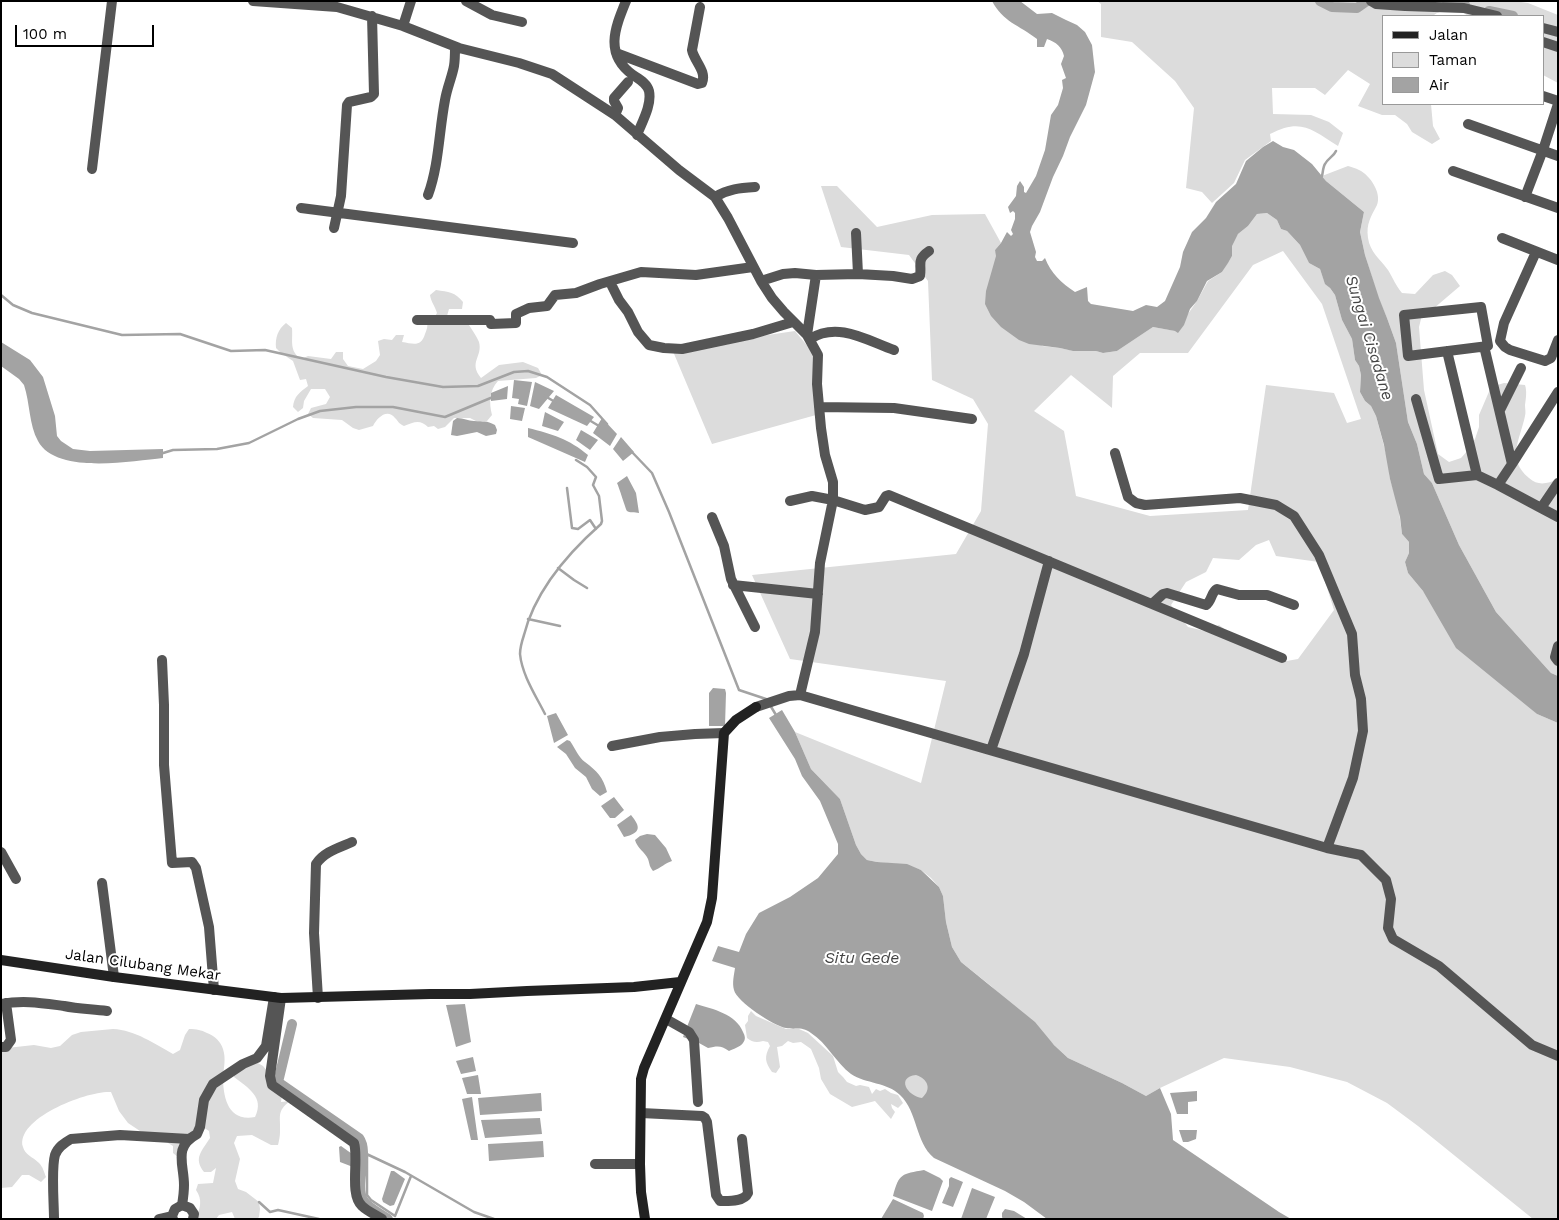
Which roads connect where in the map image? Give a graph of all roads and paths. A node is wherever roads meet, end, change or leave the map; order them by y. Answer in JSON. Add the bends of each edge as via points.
{"nodes":[{"id":1,"x":112,"y":1,"type":"edge"},
{"id":2,"x":253,"y":1,"type":"edge"},
{"id":3,"x":411,"y":1,"type":"edge"},
{"id":4,"x":466,"y":1,"type":"edge"},
{"id":5,"x":626,"y":1,"type":"edge"},
{"id":6,"x":1371,"y":2,"type":"edge"},
{"id":7,"x":1429,"y":4,"type":"edge"},
{"id":8,"x":700,"y":7,"type":"dead end"},
{"id":9,"x":1494,"y":15,"type":"edge"},
{"id":10,"x":372,"y":16,"type":"junction"},
{"id":11,"x":522,"y":22,"type":"dead end"},
{"id":12,"x":403,"y":26,"type":"junction"},
{"id":13,"x":1544,"y":28,"type":"edge"},
{"id":14,"x":1558,"y":32,"type":"edge"},
{"id":15,"x":1544,"y":42,"type":"edge"},
{"id":16,"x":455,"y":46,"type":"junction"},
{"id":17,"x":1558,"y":47,"type":"edge"},
{"id":18,"x":616,"y":53,"type":"junction"},
{"id":19,"x":652,"y":66,"type":"junction"},
{"id":20,"x":628,"y":82,"type":"dead end"},
{"id":21,"x":646,"y":85,"type":"junction"},
{"id":22,"x":1544,"y":96,"type":"edge"},
{"id":23,"x":1558,"y":102,"type":"edge"},
{"id":24,"x":615,"y":115,"type":"junction"},
{"id":25,"x":1468,"y":124,"type":"dead end"},
{"id":26,"x":637,"y":135,"type":"junction"},
{"id":27,"x":1543,"y":150,"type":"junction"},
{"id":28,"x":1558,"y":156,"type":"edge"},
{"id":29,"x":92,"y":169,"type":"dead end"},
{"id":30,"x":1453,"y":171,"type":"dead end"},
{"id":31,"x":755,"y":187,"type":"dead end"},
{"id":32,"x":428,"y":195,"type":"dead end"},
{"id":33,"x":715,"y":197,"type":"junction"},
{"id":34,"x":1525,"y":197,"type":"junction"},
{"id":35,"x":302,"y":208,"type":"dead end"},
{"id":36,"x":1558,"y":208,"type":"edge"},
{"id":37,"x":336,"y":212,"type":"junction"},
{"id":38,"x":334,"y":228,"type":"dead end"},
{"id":39,"x":856,"y":233,"type":"dead end"},
{"id":40,"x":1502,"y":238,"type":"dead end"},
{"id":41,"x":573,"y":242,"type":"dead end"},
{"id":42,"x":929,"y":251,"type":"dead end"},
{"id":43,"x":1536,"y":252,"type":"junction"},
{"id":44,"x":1558,"y":260,"type":"edge"},
{"id":45,"x":753,"y":267,"type":"junction"},
{"id":46,"x":858,"y":274,"type":"junction"},
{"id":47,"x":816,"y":275,"type":"junction"},
{"id":48,"x":761,"y":281,"type":"junction"},
{"id":49,"x":610,"y":282,"type":"junction"},
{"id":50,"x":417,"y":320,"type":"dead end"},
{"id":51,"x":793,"y":322,"type":"junction"},
{"id":52,"x":809,"y":337,"type":"junction"},
{"id":53,"x":1558,"y":340,"type":"edge"},
{"id":54,"x":1484,"y":346,"type":"junction"},
{"id":55,"x":894,"y":350,"type":"dead end"},
{"id":56,"x":1447,"y":351,"type":"junction"},
{"id":57,"x":1521,"y":368,"type":"dead end"},
{"id":58,"x":1558,"y":392,"type":"edge"},
{"id":59,"x":1416,"y":399,"type":"dead end"},
{"id":60,"x":819,"y":407,"type":"junction"},
{"id":61,"x":1500,"y":410,"type":"junction"},
{"id":62,"x":972,"y":419,"type":"dead end"},
{"id":63,"x":1115,"y":453,"type":"dead end"},
{"id":64,"x":1512,"y":464,"type":"junction"},
{"id":65,"x":1477,"y":475,"type":"junction"},
{"id":66,"x":1558,"y":483,"type":"edge"},
{"id":67,"x":1498,"y":485,"type":"junction"},
{"id":68,"x":833,"y":500,"type":"junction"},
{"id":69,"x":790,"y":501,"type":"dead end"},
{"id":70,"x":1541,"y":508,"type":"junction"},
{"id":71,"x":712,"y":517,"type":"dead end"},
{"id":72,"x":1558,"y":517,"type":"edge"},
{"id":73,"x":1049,"y":561,"type":"junction"},
{"id":74,"x":734,"y":585,"type":"junction"},
{"id":75,"x":818,"y":594,"type":"junction"},
{"id":76,"x":1152,"y":604,"type":"junction"},
{"id":77,"x":1294,"y":605,"type":"dead end"},
{"id":78,"x":755,"y":627,"type":"dead end"},
{"id":79,"x":1558,"y":646,"type":"edge"},
{"id":80,"x":1282,"y":658,"type":"dead end"},
{"id":81,"x":162,"y":660,"type":"dead end"},
{"id":82,"x":1558,"y":661,"type":"edge"},
{"id":83,"x":800,"y":695,"type":"junction"},
{"id":84,"x":724,"y":734,"type":"junction"},
{"id":85,"x":612,"y":746,"type":"dead end"},
{"id":86,"x":991,"y":750,"type":"junction"},
{"id":87,"x":352,"y":842,"type":"dead end"},
{"id":88,"x":1327,"y":848,"type":"junction"},
{"id":89,"x":1,"y":852,"type":"edge"},
{"id":90,"x":16,"y":879,"type":"dead end"},
{"id":91,"x":102,"y":884,"type":"dead end"},
{"id":92,"x":1,"y":960,"type":"edge"},
{"id":93,"x":114,"y":977,"type":"junction"},
{"id":94,"x":680,"y":982,"type":"junction"},
{"id":95,"x":214,"y":990,"type":"junction"},
{"id":96,"x":278,"y":997,"type":"junction"},
{"id":97,"x":318,"y":998,"type":"junction"},
{"id":98,"x":4,"y":1003,"type":"edge"},
{"id":99,"x":107,"y":1010,"type":"dead end"},
{"id":100,"x":666,"y":1019,"type":"junction"},
{"id":101,"x":1,"y":1047,"type":"edge"},
{"id":102,"x":1558,"y":1056,"type":"edge"},
{"id":103,"x":698,"y":1102,"type":"dead end"},
{"id":104,"x":641,"y":1113,"type":"junction"},
{"id":105,"x":189,"y":1139,"type":"junction"},
{"id":106,"x":742,"y":1139,"type":"dead end"},
{"id":107,"x":595,"y":1164,"type":"dead end"},
{"id":108,"x":640,"y":1164,"type":"junction"},
{"id":109,"x":182,"y":1205,"type":"junction"},
{"id":110,"x":172,"y":1218,"type":"edge"},
{"id":111,"x":54,"y":1219,"type":"edge"},
{"id":112,"x":159,"y":1219,"type":"edge"},
{"id":113,"x":193,"y":1219,"type":"edge"},
{"id":114,"x":382,"y":1219,"type":"edge"},
{"id":115,"x":645,"y":1219,"type":"edge"}],
"edges":[{"from":1,"to":29,"type":"street"},
{"from":2,"to":10,"type":"street","via":[[337,7]]},
{"from":3,"to":12,"type":"street"},
{"from":4,"to":11,"type":"street","via":[[492,15]]},
{"from":5,"to":18,"type":"street","via":[[614,31]]},
{"from":6,"to":7,"type":"street"},
{"from":7,"to":9,"type":"street"},
{"from":8,"to":19,"type":"street","via":[[692,50],[704,77],[702,83]]},
{"from":10,"to":12,"type":"street"},
{"from":10,"to":37,"type":"street","via":[[374,94],[347,104],[341,196]]},
{"from":12,"to":16,"type":"street"},
{"from":13,"to":14,"type":"street"},
{"from":15,"to":17,"type":"street"},
{"from":16,"to":24,"type":"street","via":[[552,74]]},
{"from":16,"to":32,"type":"street"},
{"from":18,"to":19,"type":"street"},
{"from":18,"to":21,"type":"street","via":[[629,72]]},
{"from":19,"to":21,"type":"street"},
{"from":20,"to":24,"type":"street","via":[[614,98],[618,108]]},
{"from":21,"to":26,"type":"street","via":[[649,103]]},
{"from":22,"to":23,"type":"street"},
{"from":23,"to":27,"type":"street"},
{"from":24,"to":26,"type":"street"},
{"from":25,"to":27,"type":"street"},
{"from":26,"to":33,"type":"street"},
{"from":27,"to":28,"type":"street"},
{"from":27,"to":34,"type":"street"},
{"from":30,"to":34,"type":"street"},
{"from":31,"to":33,"type":"street","via":[[736,188]]},
{"from":33,"to":45,"type":"street"},
{"from":34,"to":36,"type":"street"},
{"from":35,"to":37,"type":"street"},
{"from":37,"to":38,"type":"street"},
{"from":37,"to":41,"type":"street"},
{"from":39,"to":46,"type":"street"},
{"from":40,"to":43,"type":"street"},
{"from":42,"to":46,"type":"street","via":[[920,261],[920,276],[917,278]]},
{"from":43,"to":44,"type":"street"},
{"from":43,"to":53,"type":"street","via":[[1504,323],[1500,341],[1505,348],[1545,361],[1551,358]]},
{"from":45,"to":48,"type":"street"},
{"from":45,"to":49,"type":"street","via":[[696,275],[640,272]]},
{"from":46,"to":47,"type":"street"},
{"from":47,"to":48,"type":"street","via":[[783,274]]},
{"from":47,"to":52,"type":"street"},
{"from":48,"to":51,"type":"street"},
{"from":49,"to":50,"type":"street","via":[[576,293],[555,295],[547,306],[529,308],[516,314],[516,324],[491,324],[490,320]]},
{"from":49,"to":51,"type":"street","via":[[638,332],[649,345],[682,349]]},
{"from":51,"to":52,"type":"street"},
{"from":52,"to":55,"type":"street","via":[[836,332],[854,334]]},
{"from":52,"to":60,"type":"street","via":[[818,355]]},
{"from":54,"to":56,"type":"street"},
{"from":54,"to":56,"type":"street","via":[[1488,346],[1481,307],[1404,315],[1408,356]]},
{"from":54,"to":61,"type":"street"},
{"from":56,"to":65,"type":"street"},
{"from":57,"to":61,"type":"street"},
{"from":58,"to":64,"type":"street"},
{"from":59,"to":65,"type":"street","via":[[1439,478]]},
{"from":60,"to":62,"type":"street","via":[[894,408]]},
{"from":60,"to":68,"type":"street","via":[[825,455],[833,482]]},
{"from":61,"to":64,"type":"street"},
{"from":63,"to":88,"type":"street","via":[[1128,497],[1136,503],[1240,498],[1276,505],[1294,516],[1319,555],[1352,634],[1363,731],[1353,778]]},
{"from":64,"to":67,"type":"street"},
{"from":65,"to":67,"type":"street"},
{"from":66,"to":70,"type":"street"},
{"from":67,"to":70,"type":"street"},
{"from":68,"to":69,"type":"street","via":[[812,496]]},
{"from":68,"to":73,"type":"street","via":[[865,510],[879,507],[889,495]]},
{"from":68,"to":75,"type":"street","via":[[820,563]]},
{"from":70,"to":72,"type":"street"},
{"from":71,"to":74,"type":"street"},
{"from":73,"to":76,"type":"street"},
{"from":73,"to":86,"type":"street","via":[[1024,654]]},
{"from":74,"to":75,"type":"street"},
{"from":74,"to":78,"type":"street"},
{"from":75,"to":83,"type":"street","via":[[815,632]]},
{"from":76,"to":77,"type":"street","via":[[1169,593],[1206,604],[1217,589],[1239,595],[1267,595]]},
{"from":76,"to":80,"type":"street"},
{"from":79,"to":82,"type":"street","via":[[1555,656]]},
{"from":81,"to":95,"type":"street","via":[[164,765],[172,863],[192,862],[196,868],[209,927]]},
{"from":83,"to":84,"type":"street","via":[[756,707],[736,720]]},
{"from":83,"to":86,"type":"street"},
{"from":84,"to":85,"type":"street","via":[[660,737]]},
{"from":84,"to":94,"type":"street","via":[[710,908],[704,932]]},
{"from":86,"to":88,"type":"street"},
{"from":87,"to":97,"type":"street","via":[[331,851],[316,864],[314,933]]},
{"from":88,"to":102,"type":"street","via":[[1361,855],[1386,880],[1391,899],[1388,928],[1394,939],[1439,966],[1532,1045]]},
{"from":89,"to":90,"type":"street"},
{"from":91,"to":93,"type":"street"},
{"from":92,"to":93,"type":"street","name":"Jalan Cilubang Mekar"},
{"from":93,"to":95,"type":"street","name":"Jalan Cilubang Mekar"},
{"from":94,"to":97,"type":"street","name":"Jalan Cilubang Mekar","via":[[634,987]]},
{"from":94,"to":100,"type":"street"},
{"from":95,"to":96,"type":"street","name":"Jalan Cilubang Mekar"},
{"from":96,"to":97,"type":"street","name":"Jalan Cilubang Mekar"},
{"from":96,"to":105,"type":"street","via":[[266,1046],[257,1058],[213,1084],[204,1100],[197,1134]]},
{"from":96,"to":114,"type":"street","via":[[270,1076],[272,1085],[351,1140],[355,1147],[357,1194],[361,1205]]},
{"from":98,"to":99,"type":"street","via":[[37,1002]]},
{"from":98,"to":101,"type":"street","via":[[11,1040],[6,1047]]},
{"from":100,"to":103,"type":"street","via":[[689,1032],[694,1040]]},
{"from":100,"to":104,"type":"street","via":[[641,1079]]},
{"from":104,"to":106,"type":"street","via":[[705,1118],[716,1195],[720,1200],[743,1199],[748,1192]]},
{"from":104,"to":108,"type":"street"},
{"from":105,"to":109,"type":"street","via":[[181,1160]]},
{"from":105,"to":111,"type":"street","via":[[120,1135],[71,1139],[64,1143],[54,1163]]},
{"from":107,"to":108,"type":"street"},
{"from":108,"to":115,"type":"street"},
{"from":109,"to":110,"type":"street","via":[[175,1209]]},
{"from":109,"to":113,"type":"street","via":[[190,1208]]},
{"from":110,"to":112,"type":"street"}]}
